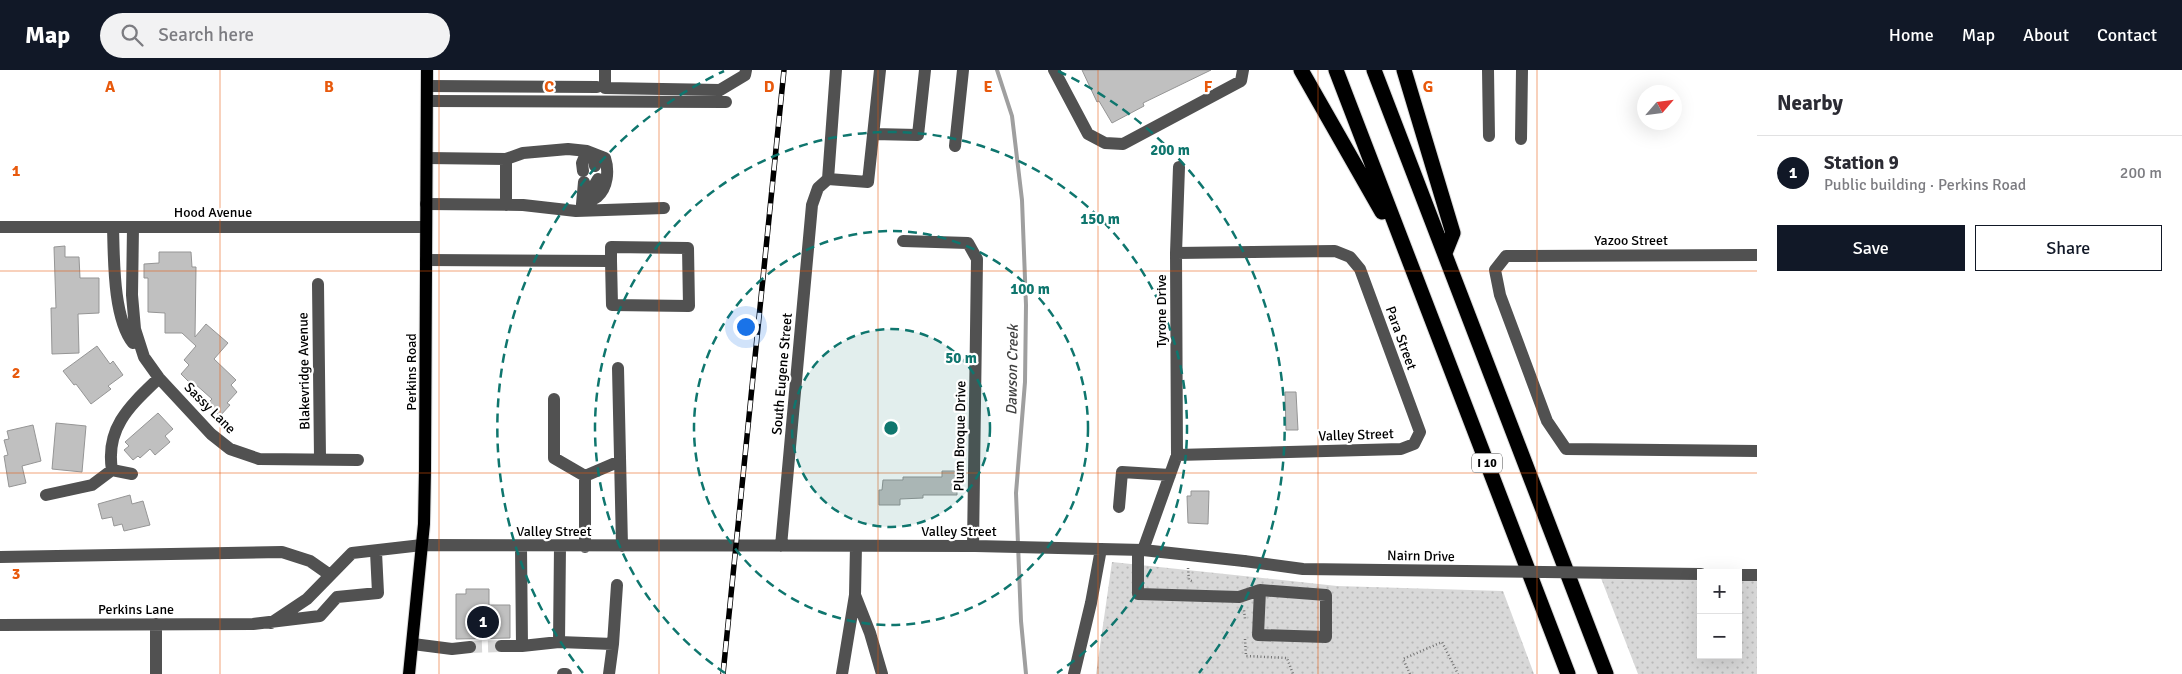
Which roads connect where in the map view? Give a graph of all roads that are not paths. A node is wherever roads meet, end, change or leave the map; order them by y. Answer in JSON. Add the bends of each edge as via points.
{"nodes":[{"id":1,"x":427,"y":70,"type":"edge"},
{"id":2,"x":605,"y":70,"type":"edge"},
{"id":3,"x":746,"y":70,"type":"edge"},
{"id":4,"x":836,"y":70,"type":"edge"},
{"id":5,"x":880,"y":70,"type":"edge"},
{"id":6,"x":925,"y":70,"type":"edge"},
{"id":7,"x":963,"y":70,"type":"edge"},
{"id":8,"x":1054,"y":70,"type":"edge"},
{"id":9,"x":1243,"y":70,"type":"edge"},
{"id":10,"x":1301,"y":70,"type":"edge"},
{"id":11,"x":1336,"y":70,"type":"edge"},
{"id":12,"x":1374,"y":70,"type":"edge"},
{"id":13,"x":1404,"y":70,"type":"edge"},
{"id":14,"x":1488,"y":70,"type":"edge"},
{"id":15,"x":1522,"y":70,"type":"edge"},
{"id":16,"x":427,"y":86,"type":"junction"},
{"id":17,"x":597,"y":88,"type":"dead end"},
{"id":18,"x":427,"y":101,"type":"junction"},
{"id":19,"x":726,"y":102,"type":"dead end"},
{"id":20,"x":873,"y":134,"type":"junction"},
{"id":21,"x":1489,"y":136,"type":"dead end"},
{"id":22,"x":1521,"y":139,"type":"dead end"},
{"id":23,"x":955,"y":146,"type":"dead end"},
{"id":24,"x":587,"y":151,"type":"junction"},
{"id":25,"x":427,"y":158,"type":"junction"},
{"id":26,"x":506,"y":160,"type":"junction"},
{"id":27,"x":1179,"y":167,"type":"dead end"},
{"id":28,"x":598,"y":179,"type":"dead end"},
{"id":29,"x":828,"y":179,"type":"junction"},
{"id":30,"x":426,"y":204,"type":"junction"},
{"id":31,"x":506,"y":205,"type":"junction"},
{"id":32,"x":579,"y":208,"type":"junction"},
{"id":33,"x":664,"y":208,"type":"dead end"},
{"id":34,"x":0,"y":227,"type":"edge"},
{"id":35,"x":113,"y":227,"type":"junction"},
{"id":36,"x":133,"y":227,"type":"junction"},
{"id":37,"x":426,"y":227,"type":"junction"},
{"id":38,"x":903,"y":241,"type":"dead end"},
{"id":39,"x":1406,"y":252,"type":"junction"},
{"id":40,"x":1176,"y":253,"type":"junction"},
{"id":41,"x":1445,"y":253,"type":"junction"},
{"id":42,"x":1757,"y":255,"type":"edge"},
{"id":43,"x":426,"y":260,"type":"junction"},
{"id":44,"x":611,"y":261,"type":"junction"},
{"id":45,"x":318,"y":284,"type":"dead end"},
{"id":46,"x":144,"y":357,"type":"junction"},
{"id":47,"x":618,"y":368,"type":"dead end"},
{"id":48,"x":159,"y":378,"type":"junction"},
{"id":49,"x":554,"y":399,"type":"dead end"},
{"id":50,"x":1420,"y":432,"type":"joint"},
{"id":51,"x":1757,"y":451,"type":"edge"},
{"id":52,"x":1177,"y":455,"type":"junction"},
{"id":53,"x":320,"y":458,"type":"junction"},
{"id":54,"x":358,"y":460,"type":"dead end"},
{"id":55,"x":620,"y":461,"type":"junction"},
{"id":56,"x":112,"y":470,"type":"junction"},
{"id":57,"x":132,"y":474,"type":"dead end"},
{"id":58,"x":1170,"y":475,"type":"junction"},
{"id":59,"x":585,"y":476,"type":"junction"},
{"id":60,"x":46,"y":494,"type":"dead end"},
{"id":61,"x":1119,"y":507,"type":"dead end"},
{"id":62,"x":422,"y":546,"type":"junction"},
{"id":63,"x":521,"y":546,"type":"junction"},
{"id":64,"x":560,"y":546,"type":"junction"},
{"id":65,"x":622,"y":546,"type":"junction"},
{"id":66,"x":781,"y":546,"type":"junction"},
{"id":67,"x":856,"y":546,"type":"junction"},
{"id":68,"x":974,"y":546,"type":"junction"},
{"id":69,"x":585,"y":547,"type":"junction"},
{"id":70,"x":1101,"y":549,"type":"junction"},
{"id":71,"x":1140,"y":550,"type":"junction"},
{"id":72,"x":376,"y":552,"type":"junction"},
{"id":73,"x":0,"y":558,"type":"edge"},
{"id":74,"x":1697,"y":574,"type":"edge"},
{"id":75,"x":330,"y":575,"type":"junction"},
{"id":76,"x":1742,"y":575,"type":"edge"},
{"id":77,"x":1757,"y":575,"type":"edge"},
{"id":78,"x":617,"y":586,"type":"dead end"},
{"id":79,"x":1260,"y":590,"type":"junction"},
{"id":80,"x":855,"y":595,"type":"junction"},
{"id":81,"x":271,"y":622,"type":"junction"},
{"id":82,"x":156,"y":624,"type":"junction"},
{"id":83,"x":0,"y":625,"type":"edge"},
{"id":84,"x":559,"y":642,"type":"junction"},
{"id":85,"x":413,"y":644,"type":"junction"},
{"id":86,"x":613,"y":644,"type":"junction"},
{"id":87,"x":501,"y":646,"type":"tunnel mouth"},
{"id":88,"x":522,"y":646,"type":"junction"},
{"id":89,"x":470,"y":647,"type":"tunnel mouth"},
{"id":90,"x":156,"y":674,"type":"edge"},
{"id":91,"x":409,"y":674,"type":"edge"},
{"id":92,"x":608,"y":674,"type":"edge"},
{"id":93,"x":842,"y":674,"type":"edge"},
{"id":94,"x":882,"y":674,"type":"edge"},
{"id":95,"x":1074,"y":674,"type":"edge"},
{"id":96,"x":1568,"y":674,"type":"edge"},
{"id":97,"x":1606,"y":674,"type":"edge"}],
"edges":[{"from":1,"to":16,"type":"main road","name":"Perkins Road"},
{"from":2,"to":3,"type":"street","via":[[605,88],[720,90],[745,75]]},
{"from":4,"to":29,"type":"street"},
{"from":5,"to":20,"type":"street"},
{"from":6,"to":20,"type":"street","via":[[918,135]]},
{"from":7,"to":23,"type":"street"},
{"from":8,"to":9,"type":"street","via":[[1088,134],[1105,143],[1123,144],[1240,81]]},
{"from":10,"to":39,"type":"highway"},
{"from":11,"to":39,"type":"highway","number":"I 10"},
{"from":12,"to":41,"type":"highway","number":"I 10"},
{"from":13,"to":41,"type":"highway","via":[[1453,233]]},
{"from":14,"to":21,"type":"street"},
{"from":15,"to":22,"type":"street"},
{"from":16,"to":17,"type":"street"},
{"from":16,"to":18,"type":"main road","name":"Perkins Road"},
{"from":18,"to":19,"type":"street"},
{"from":18,"to":25,"type":"main road","name":"Perkins Road"},
{"from":20,"to":29,"type":"street","via":[[868,182]]},
{"from":24,"to":26,"type":"street","via":[[568,149],[523,153]]},
{"from":24,"to":32,"type":"street","via":[[593,156]]},
{"from":24,"to":32,"type":"street","via":[[605,158],[606,185],[597,197]]},
{"from":25,"to":26,"type":"street"},
{"from":25,"to":30,"type":"main road","name":"Perkins Road"},
{"from":26,"to":31,"type":"street"},
{"from":27,"to":40,"type":"street","name":"Tyrone Drive"},
{"from":28,"to":32,"type":"street"},
{"from":29,"to":66,"type":"street","name":"South Eugene Street","via":[[818,188],[812,204]]},
{"from":30,"to":31,"type":"street"},
{"from":30,"to":37,"type":"main road","name":"Perkins Road"},
{"from":31,"to":32,"type":"street"},
{"from":32,"to":33,"type":"street"},
{"from":34,"to":35,"type":"street","name":"Hood Avenue"},
{"from":35,"to":36,"type":"street","name":"Hood Avenue"},
{"from":35,"to":46,"type":"street","name":"Sassy Lane","via":[[120,311],[129,338]]},
{"from":36,"to":37,"type":"street","name":"Hood Avenue"},
{"from":36,"to":46,"type":"street","name":"Sassy Lane","via":[[132,304],[135,329]]},
{"from":37,"to":43,"type":"main road","name":"Perkins Road"},
{"from":38,"to":68,"type":"street","name":"Plum Broque Drive","via":[[968,243],[977,259]]},
{"from":39,"to":96,"type":"highway","number":"I 10"},
{"from":40,"to":50,"type":"street","name":"Para Street","via":[[1335,252],[1350,257],[1360,269]]},
{"from":40,"to":52,"type":"street","name":"Tyrone Drive"},
{"from":41,"to":97,"type":"highway","number":"I 10"},
{"from":42,"to":51,"type":"street","name":"Yazoo Street","via":[[1506,256],[1494,270],[1546,421],[1566,449]]},
{"from":43,"to":44,"type":"street"},
{"from":43,"to":62,"type":"main road","name":"Perkins Road","via":[[426,454]]},
{"from":44,"to":44,"type":"street","via":[[611,248],[688,248],[689,306],[612,305]]},
{"from":45,"to":53,"type":"street","name":"Blakevridge Avenue"},
{"from":46,"to":48,"type":"street","name":"Sassy Lane"},
{"from":47,"to":55,"type":"street"},
{"from":48,"to":53,"type":"street","name":"Sassy Lane","via":[[230,449],[259,459]]},
{"from":48,"to":56,"type":"street","via":[[120,420],[110,455]]},
{"from":49,"to":59,"type":"street","via":[[554,458]]},
{"from":50,"to":52,"type":"street","name":"Valley Street","via":[[1414,444],[1401,449]]},
{"from":52,"to":58,"type":"street"},
{"from":53,"to":54,"type":"street","name":"Sassy Lane"},
{"from":55,"to":59,"type":"street"},
{"from":55,"to":65,"type":"street"},
{"from":56,"to":57,"type":"street"},
{"from":56,"to":60,"type":"street","via":[[92,484]]},
{"from":58,"to":61,"type":"street","via":[[1122,472]]},
{"from":58,"to":71,"type":"street"},
{"from":59,"to":69,"type":"street"},
{"from":62,"to":63,"type":"street","name":"Valley Street"},
{"from":62,"to":72,"type":"street","name":"Valley Street"},
{"from":62,"to":85,"type":"main road","name":"Perkins Road"},
{"from":63,"to":64,"type":"street","name":"Valley Street"},
{"from":63,"to":88,"type":"street"},
{"from":64,"to":69,"type":"street","name":"Valley Street"},
{"from":64,"to":84,"type":"street"},
{"from":65,"to":66,"type":"street","name":"Valley Street"},
{"from":65,"to":69,"type":"street","name":"Valley Street"},
{"from":66,"to":67,"type":"street","name":"Valley Street"},
{"from":67,"to":68,"type":"street","name":"Valley Street"},
{"from":67,"to":80,"type":"street"},
{"from":68,"to":70,"type":"street","name":"Valley Street"},
{"from":70,"to":71,"type":"street","name":"Valley Street"},
{"from":70,"to":95,"type":"street"},
{"from":71,"to":74,"type":"street","name":"Nairn Drive","bridge":true,"via":[[1303,569]]},
{"from":71,"to":79,"type":"street","via":[[1138,594],[1239,597]]},
{"from":72,"to":75,"type":"street","name":"Valley Street","via":[[352,553]]},
{"from":72,"to":81,"type":"street","name":"Perkins Lane","via":[[378,592],[337,597],[320,616]]},
{"from":73,"to":75,"type":"street","via":[[282,552],[310,561]]},
{"from":75,"to":81,"type":"street","name":"Valley Street","via":[[307,599]]},
{"from":76,"to":77,"type":"street"},
{"from":78,"to":86,"type":"street"},
{"from":79,"to":79,"type":"street","via":[[1258,635],[1326,637],[1326,595]]},
{"from":80,"to":93,"type":"street"},
{"from":80,"to":94,"type":"street"},
{"from":81,"to":82,"type":"street","name":"Perkins Lane"},
{"from":82,"to":83,"type":"street","name":"Perkins Lane"},
{"from":82,"to":90,"type":"street"},
{"from":84,"to":86,"type":"street"},
{"from":84,"to":88,"type":"street"},
{"from":85,"to":89,"type":"street","via":[[452,649]]},
{"from":85,"to":91,"type":"main road","name":"Perkins Road"},
{"from":86,"to":92,"type":"street"},
{"from":87,"to":88,"type":"street"}]}
